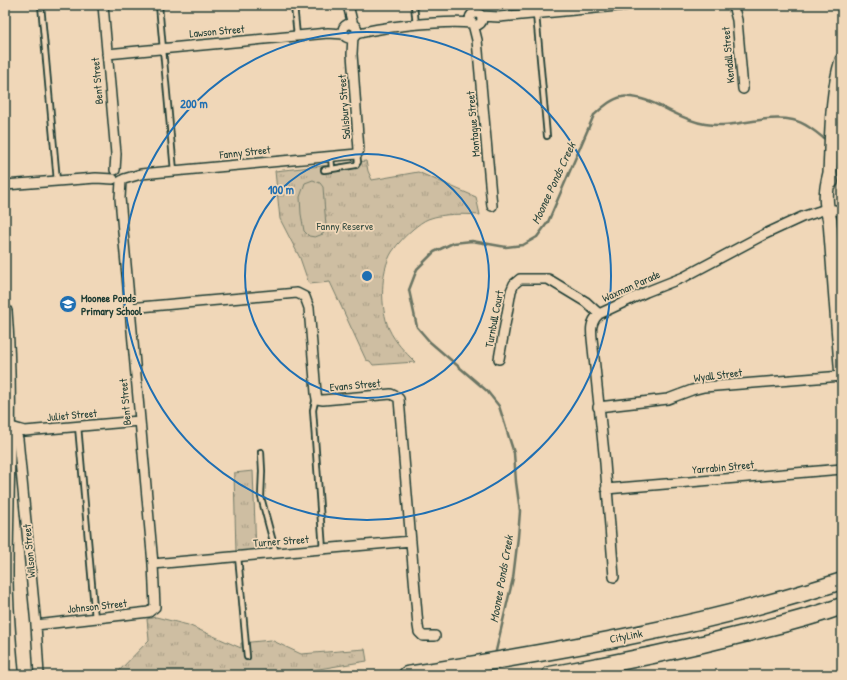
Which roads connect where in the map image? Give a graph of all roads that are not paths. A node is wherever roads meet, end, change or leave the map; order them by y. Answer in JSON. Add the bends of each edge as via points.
{"nodes":[{"id":1,"x":42,"y":5,"type":"edge"},
{"id":2,"x":103,"y":5,"type":"edge"},
{"id":3,"x":159,"y":5,"type":"edge"},
{"id":4,"x":294,"y":5,"type":"edge"},
{"id":5,"x":414,"y":5,"type":"edge"},
{"id":6,"x":628,"y":5,"type":"edge"},
{"id":7,"x":733,"y":5,"type":"edge"},
{"id":8,"x":738,"y":5,"type":"edge"},
{"id":9,"x":600,"y":6,"type":"edge"},
{"id":10,"x":348,"y":7,"type":"edge"},
{"id":11,"x":536,"y":14,"type":"junction"},
{"id":12,"x":476,"y":16,"type":"edge"},
{"id":13,"x":737,"y":20,"type":"junction"},
{"id":14,"x":416,"y":25,"type":"junction"},
{"id":15,"x":350,"y":31,"type":"junction"},
{"id":16,"x":297,"y":36,"type":"junction"},
{"id":17,"x":163,"y":48,"type":"junction"},
{"id":18,"x":107,"y":54,"type":"junction"},
{"id":19,"x":842,"y":60,"type":"edge"},
{"id":20,"x":743,"y":89,"type":"dead end"},
{"id":21,"x":838,"y":112,"type":"edge"},
{"id":22,"x":547,"y":136,"type":"dead end"},
{"id":23,"x":355,"y":154,"type":"junction"},
{"id":24,"x":331,"y":156,"type":"junction"},
{"id":25,"x":332,"y":169,"type":"junction"},
{"id":26,"x":324,"y":170,"type":"dead end"},
{"id":27,"x":174,"y":171,"type":"junction"},
{"id":28,"x":118,"y":175,"type":"junction"},
{"id":29,"x":57,"y":181,"type":"junction"},
{"id":30,"x":5,"y":185,"type":"edge"},
{"id":31,"x":492,"y":206,"type":"dead end"},
{"id":32,"x":833,"y":212,"type":"edge"},
{"id":33,"x":129,"y":308,"type":"junction"},
{"id":34,"x":5,"y":311,"type":"edge"},
{"id":35,"x":599,"y":314,"type":"junction"},
{"id":36,"x":499,"y":360,"type":"dead end"},
{"id":37,"x":842,"y":377,"type":"edge"},
{"id":38,"x":316,"y":397,"type":"junction"},
{"id":39,"x":598,"y":406,"type":"junction"},
{"id":40,"x":139,"y":421,"type":"junction"},
{"id":41,"x":78,"y":426,"type":"junction"},
{"id":42,"x":11,"y":427,"type":"junction"},
{"id":43,"x":261,"y":452,"type":"dead end"},
{"id":44,"x":842,"y":469,"type":"edge"},
{"id":45,"x":606,"y":489,"type":"junction"},
{"id":46,"x":411,"y":541,"type":"junction"},
{"id":47,"x":323,"y":550,"type":"junction"},
{"id":48,"x":276,"y":553,"type":"junction"},
{"id":49,"x":238,"y":556,"type":"junction"},
{"id":50,"x":153,"y":564,"type":"junction"},
{"id":51,"x":614,"y":577,"type":"dead end"},
{"id":52,"x":842,"y":581,"type":"edge"},
{"id":53,"x":156,"y":603,"type":"joint"},
{"id":54,"x":842,"y":606,"type":"edge"},
{"id":55,"x":96,"y":619,"type":"junction"},
{"id":56,"x":36,"y":625,"type":"junction"},
{"id":57,"x":435,"y":636,"type":"dead end"},
{"id":58,"x":247,"y":657,"type":"dead end"},
{"id":59,"x":12,"y":675,"type":"edge"},
{"id":60,"x":39,"y":675,"type":"edge"},
{"id":61,"x":407,"y":675,"type":"edge"},
{"id":62,"x":550,"y":675,"type":"edge"}],
"edges":[{"from":1,"to":29,"type":"lane"},
{"from":2,"to":18,"type":"street","name":"Bent Street"},
{"from":3,"to":17,"type":"lane"},
{"from":4,"to":16,"type":"lane"},
{"from":5,"to":14,"type":"lane"},
{"from":6,"to":9,"type":"street","name":"Lawson Street"},
{"from":7,"to":13,"type":"street","name":"Kendall Street"},
{"from":8,"to":13,"type":"street","name":"Kendall Street"},
{"from":9,"to":11,"type":"street","name":"Lawson Street"},
{"from":10,"to":15,"type":"street","name":"Salisbury Street"},
{"from":11,"to":12,"type":"street","name":"Lawson Street"},
{"from":11,"to":22,"type":"lane"},
{"from":12,"to":14,"type":"street","name":"Lawson Street"},
{"from":12,"to":31,"type":"street","name":"Montague Street"},
{"from":13,"to":20,"type":"street","name":"Kendall Street"},
{"from":14,"to":15,"type":"street","name":"Lawson Street"},
{"from":15,"to":16,"type":"street","name":"Lawson Street"},
{"from":15,"to":23,"type":"street","name":"Salisbury Street","via":[[359,150]]},
{"from":16,"to":17,"type":"street","name":"Lawson Street"},
{"from":17,"to":18,"type":"street","name":"Lawson Street"},
{"from":17,"to":27,"type":"lane"},
{"from":18,"to":28,"type":"street","name":"Bent Street"},
{"from":19,"to":21,"type":"street","via":[[837,81]]},
{"from":21,"to":32,"type":"street","via":[[825,195]]},
{"from":23,"to":24,"type":"street","name":"Fanny Street"},
{"from":23,"to":25,"type":"lane","via":[[358,162],[356,165]]},
{"from":24,"to":25,"type":"lane"},
{"from":24,"to":27,"type":"street","name":"Fanny Street"},
{"from":25,"to":26,"type":"lane"},
{"from":27,"to":28,"type":"street","name":"Fanny Street"},
{"from":28,"to":29,"type":"street","name":"Fanny Street"},
{"from":28,"to":33,"type":"street","name":"Bent Street"},
{"from":29,"to":30,"type":"street","name":"Fanny Street"},
{"from":32,"to":35,"type":"street","name":"Waxman Parade","via":[[802,217],[684,277]]},
{"from":32,"to":37,"type":"street"},
{"from":33,"to":38,"type":"street","name":"Evans Street","via":[[301,294],[309,308]]},
{"from":33,"to":40,"type":"street","name":"Bent Street"},
{"from":34,"to":42,"type":"street","name":"Wilson Street"},
{"from":35,"to":36,"type":"street","name":"Turnbull Court","via":[[586,302],[548,280],[520,279],[511,291]]},
{"from":35,"to":39,"type":"street","name":"Waxman Parade","via":[[594,319],[591,330]]},
{"from":37,"to":39,"type":"street","name":"Wyall Street","via":[[704,387],[668,400]]},
{"from":38,"to":46,"type":"street","name":"Evans Street","via":[[323,400],[391,394],[397,397],[400,402]]},
{"from":38,"to":47,"type":"lane","via":[[313,410]]},
{"from":39,"to":45,"type":"street","name":"Waxman Parade"},
{"from":40,"to":41,"type":"street","name":"Juliet Street"},
{"from":40,"to":50,"type":"street","name":"Bent Street"},
{"from":41,"to":42,"type":"street","name":"Juliet Street","via":[[22,431]]},
{"from":41,"to":55,"type":"lane"},
{"from":42,"to":56,"type":"street","name":"Wilson Street","via":[[18,439]]},
{"from":42,"to":59,"type":"street","via":[[6,577]]},
{"from":43,"to":48,"type":"lane","via":[[261,497]]},
{"from":44,"to":45,"type":"street","name":"Yarrabin Street"},
{"from":45,"to":51,"type":"street","name":"Waxman Parade"},
{"from":46,"to":47,"type":"street","name":"Turner Street"},
{"from":46,"to":57,"type":"street","name":"Evans Street","via":[[419,632],[426,637]]},
{"from":47,"to":48,"type":"street","name":"Turner Street"},
{"from":48,"to":49,"type":"street","name":"Turner Street"},
{"from":49,"to":50,"type":"street","name":"Turner Street"},
{"from":49,"to":58,"type":"lane"},
{"from":50,"to":53,"type":"street","name":"Bent Street"},
{"from":52,"to":61,"type":"highway","name":"CityLink","via":[[704,620]]},
{"from":53,"to":55,"type":"street","name":"Johnson Street","via":[[150,612]]},
{"from":54,"to":62,"type":"highway","via":[[712,642]]},
{"from":55,"to":56,"type":"street","name":"Johnson Street"},
{"from":56,"to":60,"type":"street","name":"Wilson Street"}]}
